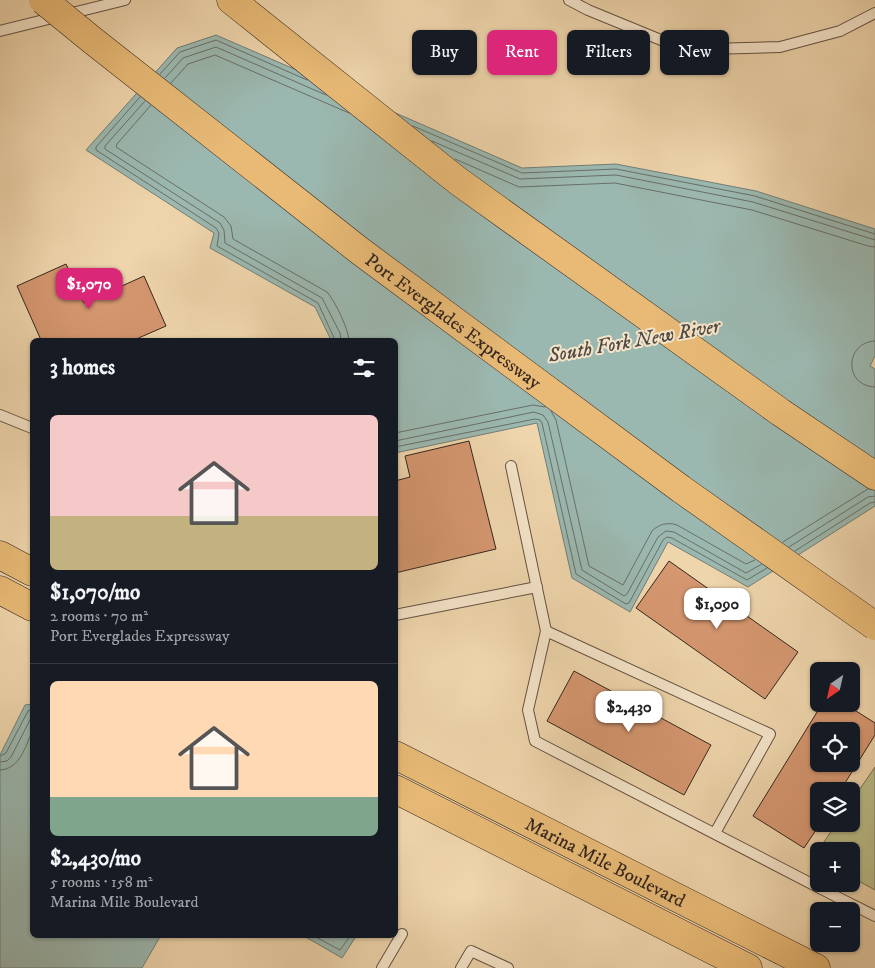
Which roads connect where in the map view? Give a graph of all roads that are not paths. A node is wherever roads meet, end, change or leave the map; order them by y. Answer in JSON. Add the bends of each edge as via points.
{"nodes":[{"id":1,"x":43,"y":0,"type":"edge"},
{"id":2,"x":125,"y":0,"type":"edge"},
{"id":3,"x":231,"y":0,"type":"edge"},
{"id":4,"x":569,"y":0,"type":"edge"},
{"id":5,"x":875,"y":13,"type":"edge"},
{"id":6,"x":0,"y":31,"type":"edge"},
{"id":7,"x":0,"y":415,"type":"edge"},
{"id":8,"x":30,"y":427,"type":"edge"},
{"id":9,"x":511,"y":466,"type":"dead end"},
{"id":10,"x":875,"y":476,"type":"edge"},
{"id":11,"x":0,"y":555,"type":"edge"},
{"id":12,"x":30,"y":571,"type":"edge"},
{"id":13,"x":537,"y":587,"type":"junction"},
{"id":14,"x":0,"y":590,"type":"edge"},
{"id":15,"x":30,"y":606,"type":"edge"},
{"id":16,"x":398,"y":614,"type":"edge"},
{"id":17,"x":875,"y":626,"type":"edge"},
{"id":18,"x":546,"y":631,"type":"junction"},
{"id":19,"x":398,"y":757,"type":"edge"},
{"id":20,"x":398,"y":791,"type":"edge"},
{"id":21,"x":715,"y":834,"type":"junction"},
{"id":22,"x":875,"y":916,"type":"edge"},
{"id":23,"x":402,"y":934,"type":"dead end"},
{"id":24,"x":382,"y":968,"type":"edge"},
{"id":25,"x":461,"y":968,"type":"edge"},
{"id":26,"x":508,"y":968,"type":"edge"},
{"id":27,"x":748,"y":968,"type":"edge"},
{"id":28,"x":816,"y":968,"type":"edge"}],
"edges":[{"from":1,"to":17,"type":"main road","name":"Port Everglades Expressway","bridge":true,"via":[[360,251],[680,489]]},
{"from":2,"to":6,"type":"lane"},
{"from":3,"to":10,"type":"main road","via":[[458,180],[780,412]]},
{"from":4,"to":5,"type":"lane","via":[[661,40],[710,49],[780,47],[840,31]]},
{"from":7,"to":8,"type":"lane"},
{"from":9,"to":13,"type":"lane"},
{"from":11,"to":12,"type":"main road"},
{"from":13,"to":16,"type":"lane"},
{"from":13,"to":18,"type":"lane"},
{"from":14,"to":15,"type":"main road"},
{"from":18,"to":21,"type":"lane","via":[[528,710],[535,741]]},
{"from":18,"to":21,"type":"lane","via":[[770,734]]},
{"from":19,"to":28,"type":"main road","name":"Marina Mile Boulevard"},
{"from":20,"to":27,"type":"main road","name":"Marina Mile Boulevard"},
{"from":21,"to":22,"type":"lane"},
{"from":23,"to":24,"type":"lane"},
{"from":25,"to":26,"type":"lane","via":[[471,951]]}]}
